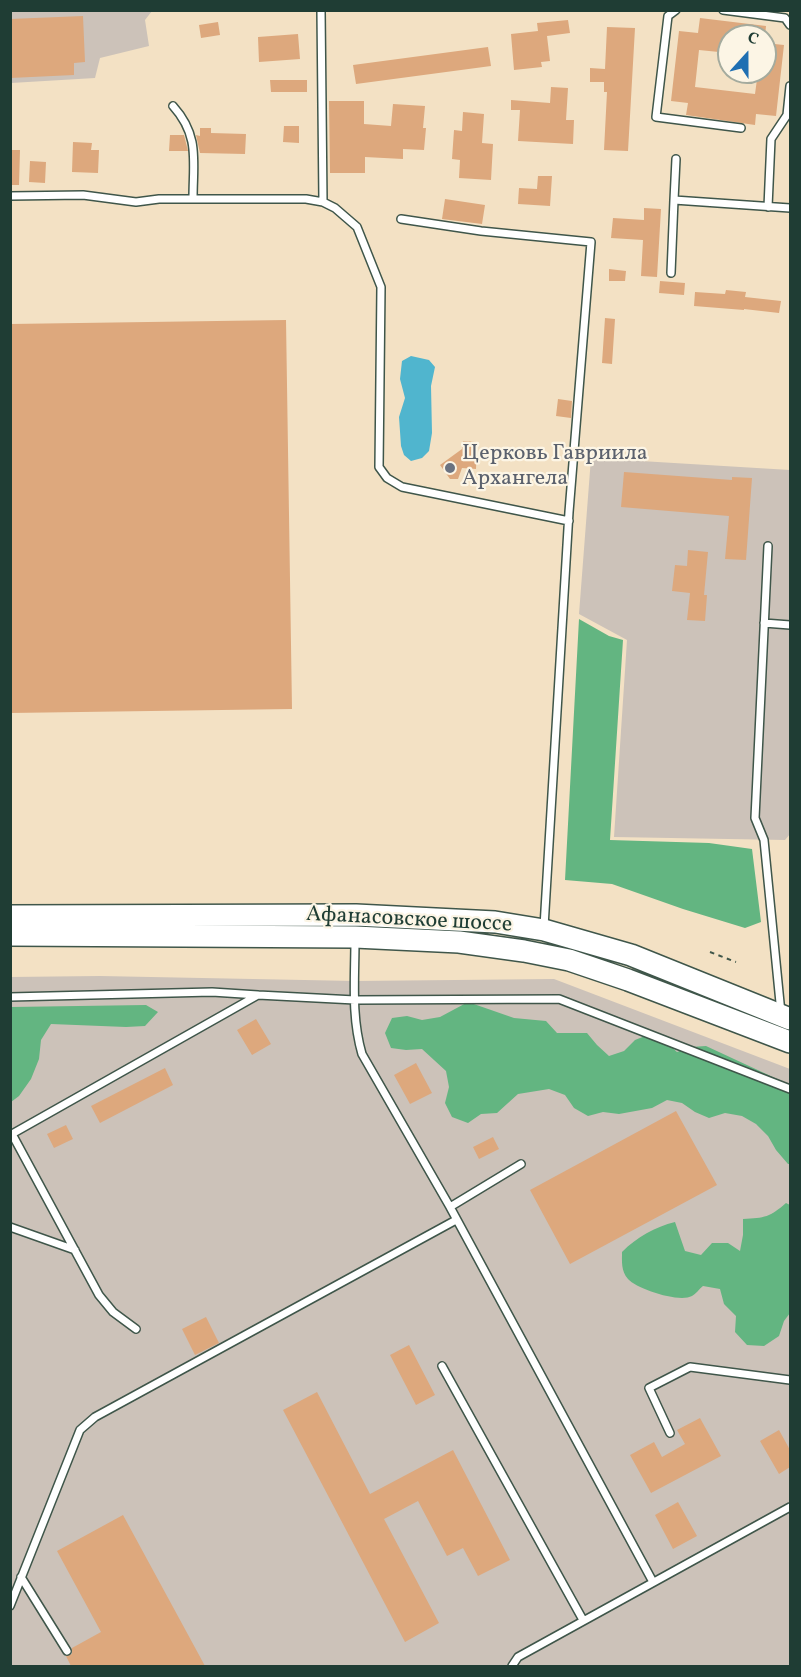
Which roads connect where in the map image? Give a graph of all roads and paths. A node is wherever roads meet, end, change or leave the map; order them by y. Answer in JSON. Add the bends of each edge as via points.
{"nodes":[{"id":1,"x":321,"y":10,"type":"edge"},
{"id":2,"x":676,"y":10,"type":"edge"},
{"id":3,"x":723,"y":10,"type":"edge"},
{"id":4,"x":790,"y":25,"type":"edge"},
{"id":5,"x":790,"y":86,"type":"edge"},
{"id":6,"x":173,"y":106,"type":"dead end"},
{"id":7,"x":741,"y":128,"type":"dead end"},
{"id":8,"x":676,"y":159,"type":"dead end"},
{"id":9,"x":10,"y":196,"type":"edge"},
{"id":10,"x":193,"y":199,"type":"junction"},
{"id":11,"x":674,"y":200,"type":"junction"},
{"id":12,"x":323,"y":202,"type":"junction"},
{"id":13,"x":768,"y":207,"type":"junction"},
{"id":14,"x":790,"y":208,"type":"edge"},
{"id":15,"x":401,"y":219,"type":"dead end"},
{"id":16,"x":671,"y":273,"type":"dead end"},
{"id":17,"x":568,"y":521,"type":"junction"},
{"id":18,"x":768,"y":546,"type":"dead end"},
{"id":19,"x":764,"y":623,"type":"junction"},
{"id":20,"x":790,"y":625,"type":"edge"},
{"id":21,"x":356,"y":915,"type":"junction"},
{"id":22,"x":10,"y":916,"type":"edge"},
{"id":23,"x":544,"y":930,"type":"junction"},
{"id":24,"x":10,"y":935,"type":"edge"},
{"id":25,"x":356,"y":937,"type":"junction"},
{"id":26,"x":710,"y":952,"type":"dead end"},
{"id":27,"x":736,"y":962,"type":"dead end"},
{"id":28,"x":258,"y":996,"type":"junction"},
{"id":29,"x":10,"y":998,"type":"edge"},
{"id":30,"x":355,"y":1000,"type":"junction"},
{"id":31,"x":786,"y":1017,"type":"edge"},
{"id":32,"x":790,"y":1042,"type":"edge"},
{"id":33,"x":790,"y":1089,"type":"edge"},
{"id":34,"x":521,"y":1164,"type":"dead end"},
{"id":35,"x":450,"y":1207,"type":"junction"},
{"id":36,"x":456,"y":1220,"type":"junction"},
{"id":37,"x":10,"y":1227,"type":"edge"},
{"id":38,"x":75,"y":1250,"type":"junction"},
{"id":39,"x":136,"y":1329,"type":"dead end"},
{"id":40,"x":442,"y":1366,"type":"dead end"},
{"id":41,"x":790,"y":1380,"type":"edge"},
{"id":42,"x":670,"y":1433,"type":"dead end"},
{"id":43,"x":790,"y":1507,"type":"edge"},
{"id":44,"x":21,"y":1577,"type":"junction"},
{"id":45,"x":652,"y":1582,"type":"junction"},
{"id":46,"x":10,"y":1606,"type":"edge"},
{"id":47,"x":583,"y":1620,"type":"junction"},
{"id":48,"x":67,"y":1651,"type":"dead end"},
{"id":49,"x":512,"y":1666,"type":"edge"}],
"edges":[{"from":1,"to":12,"type":"lane"},
{"from":2,"to":7,"type":"lane","via":[[668,16],[656,117]]},
{"from":3,"to":4,"type":"lane","via":[[785,18]]},
{"from":5,"to":13,"type":"lane","via":[[787,115],[771,139]]},
{"from":6,"to":10,"type":"lane","via":[[184,118],[193,140]]},
{"from":8,"to":11,"type":"lane"},
{"from":9,"to":10,"type":"lane","via":[[82,195],[136,202]]},
{"from":10,"to":12,"type":"lane"},
{"from":11,"to":13,"type":"lane"},
{"from":11,"to":16,"type":"lane"},
{"from":12,"to":17,"type":"lane","via":[[357,227],[381,287],[379,467],[387,478],[402,487]]},
{"from":13,"to":14,"type":"lane"},
{"from":15,"to":17,"type":"lane","via":[[591,242]]},
{"from":17,"to":23,"type":"lane"},
{"from":18,"to":19,"type":"lane"},
{"from":19,"to":20,"type":"lane"},
{"from":19,"to":31,"type":"lane","via":[[755,818],[764,840]]},
{"from":21,"to":22,"type":"main road","name":"Афанасовское шоссе"},
{"from":21,"to":23,"type":"main road","name":"Афанасовское шоссе","via":[[495,922]]},
{"from":21,"to":25,"type":"lane"},
{"from":23,"to":31,"type":"main road","name":"Афанасовское шоссе","via":[[631,955]]},
{"from":24,"to":25,"type":"main road","name":"Афанасовское шоссе"},
{"from":25,"to":30,"type":"lane"},
{"from":25,"to":32,"type":"main road","name":"Афанасовское шоссе","via":[[459,942],[569,960]]},
{"from":26,"to":27,"type":"path"},
{"from":28,"to":29,"type":"lane","via":[[212,992]]},
{"from":28,"to":30,"type":"lane"},
{"from":28,"to":38,"type":"lane","via":[[12,1134]]},
{"from":30,"to":33,"type":"lane","via":[[559,999]]},
{"from":30,"to":35,"type":"lane","via":[[362,1054]]},
{"from":34,"to":35,"type":"lane"},
{"from":35,"to":36,"type":"lane"},
{"from":36,"to":44,"type":"lane","via":[[95,1417],[80,1430]]},
{"from":36,"to":45,"type":"lane"},
{"from":37,"to":38,"type":"lane"},
{"from":38,"to":39,"type":"lane","via":[[99,1295],[113,1312]]},
{"from":40,"to":47,"type":"lane"},
{"from":41,"to":42,"type":"lane","via":[[690,1367],[649,1388]]},
{"from":43,"to":45,"type":"lane"},
{"from":44,"to":46,"type":"lane"},
{"from":44,"to":48,"type":"lane"},
{"from":45,"to":47,"type":"lane"},
{"from":47,"to":49,"type":"lane","via":[[518,1657]]}]}
